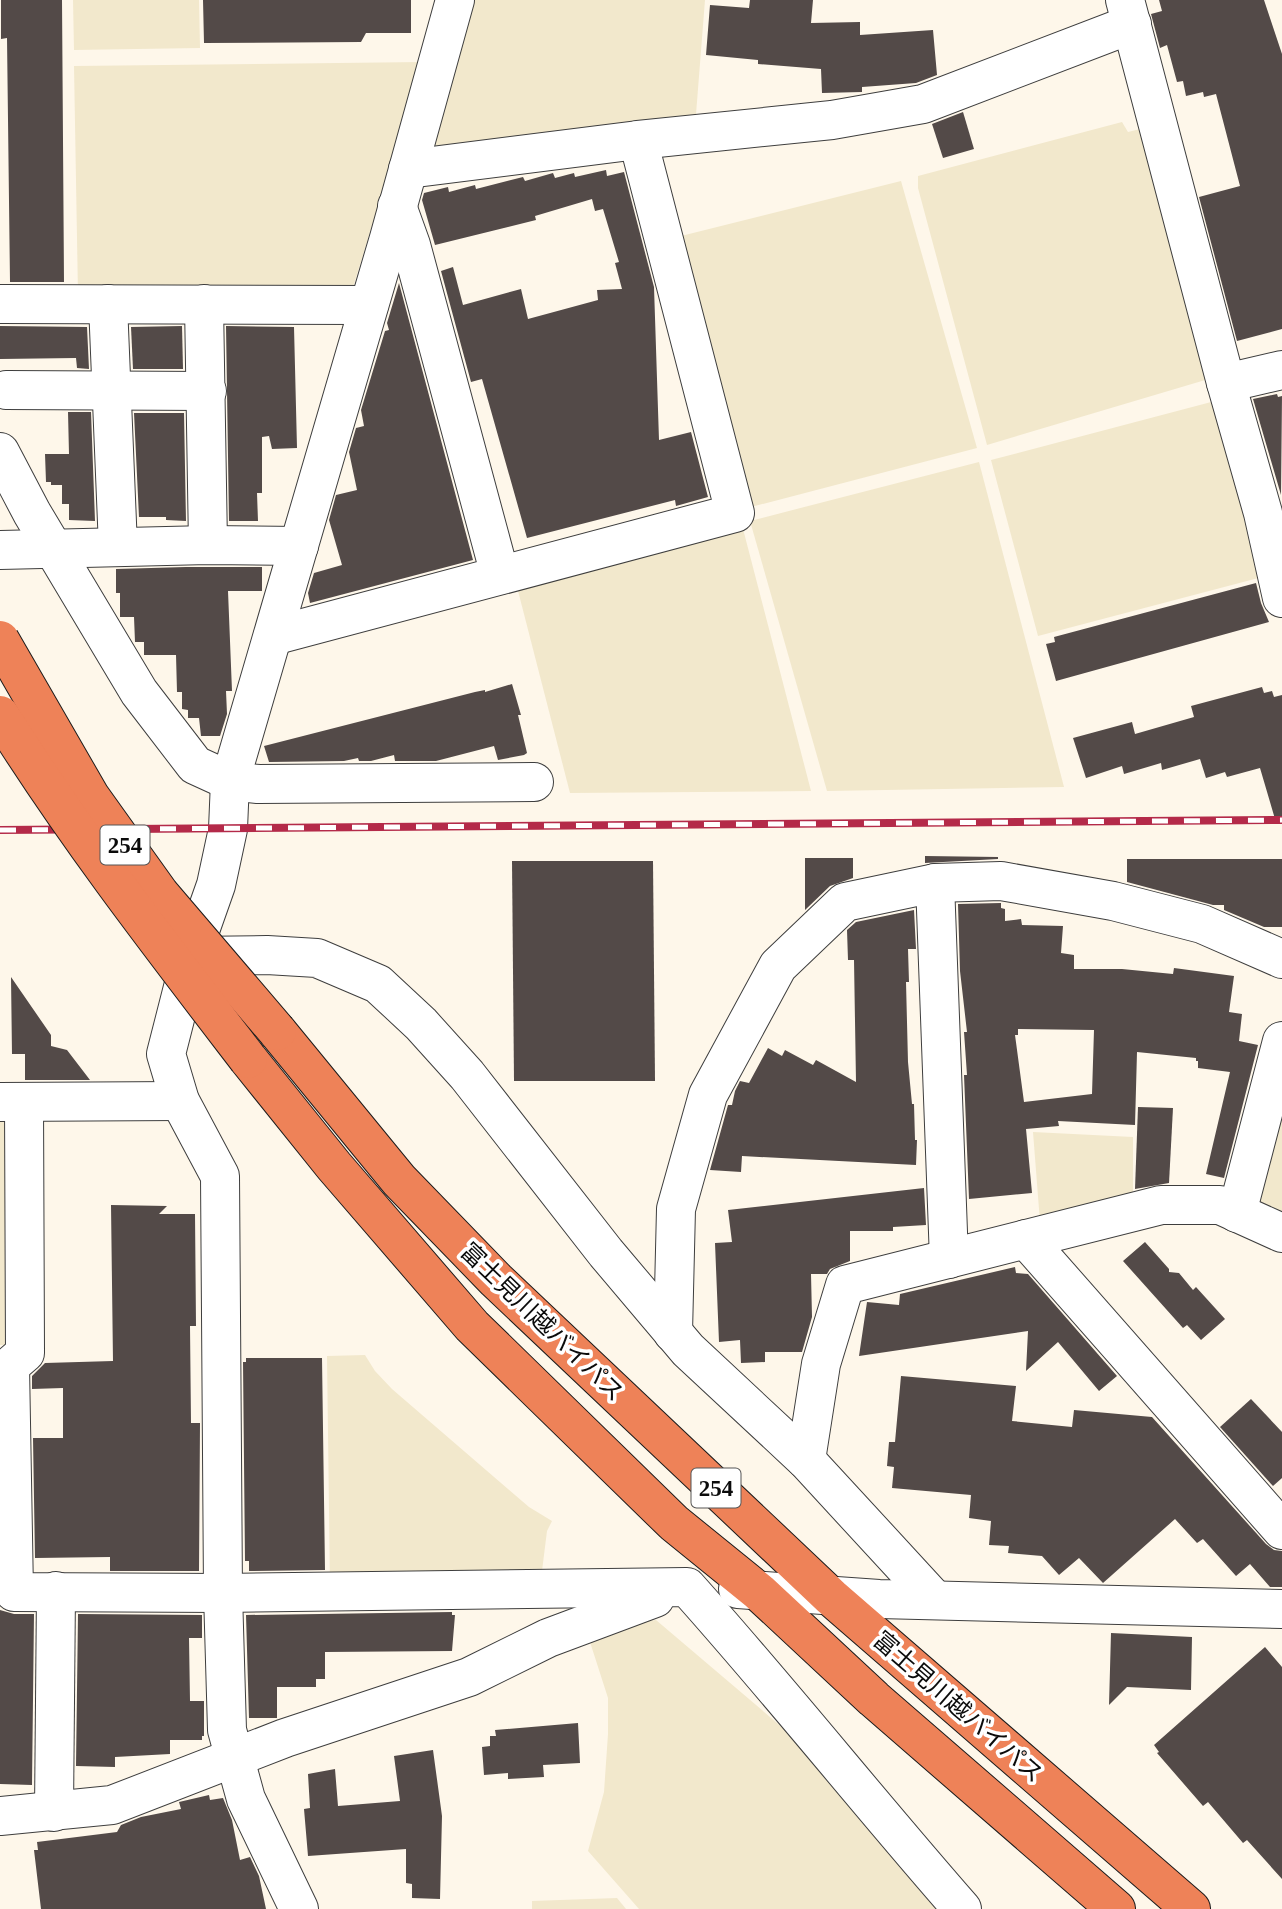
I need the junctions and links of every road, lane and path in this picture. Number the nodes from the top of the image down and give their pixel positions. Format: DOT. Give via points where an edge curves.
graph roads {
  1 [pos="455,0"];
  2 [pos="1128,12"];
  3 [pos="638,140"];
  4 [pos="408,169"];
  5 [pos="397,206"];
  6 [pos="0,303"];
  7 [pos="108,304"];
  8 [pos="204,304"];
  9 [pos="369,305"];
  10 [pos="1282,370"];
  11 [pos="1226,383"];
  12 [pos="6,390"];
  13 [pos="113,391"];
  14 [pos="206,391"];
  15 [pos="0,452"];
  16 [pos="208,545"];
  17 [pos="118,547"];
  18 [pos="299,547"];
  19 [pos="54,549"];
  20 [pos="0,550"];
  21 [pos="500,575"];
  22 [pos="1282,598"];
  23 [pos="272,636"];
  24 [pos="0,640"];
  25 [pos="0,715"];
  26 [pos="230,780"];
  27 [pos="534,782"];
  28 [pos="935,883"];
  29 [pos="191,956"];
  30 [pos="1282,959"];
  31 [pos="1282,1041"];
  32 [pos="180,1101"];
  33 [pos="12,1102"];
  34 [pos="1237,1213"];
  35 [pos="1282,1233"];
  36 [pos="1027,1239"];
  37 [pos="949,1259"];
  38 [pos="673,1333"];
  39 [pos="806,1460"];
  40 [pos="1282,1530"];
  41 [pos="687,1587"];
  42 [pos="56,1591"];
  43 [pos="759,1592"];
  44 [pos="223,1593"];
  45 [pos="831,1597"];
  46 [pos="934,1599"];
  47 [pos="1282,1609"];
  48 [pos="233,1759"];
  49 [pos="54,1812"];
  50 [pos="0,1816"];
  51 [pos="299,1909"];
  52 [pos="962,1909"];
  53 [pos="1116,1909"];
  54 [pos="1191,1909"];
  1 -- 4 [label="street"];
  2 -- 3 [label="street" via="923,104 832,120"];
  2 -- 11 [label="street"];
  3 -- 4 [label="street"];
  3 -- 21 [label="street" via="735,513"];
  4 -- 5 [label="street"];
  5 -- 9 [label="street"];
  5 -- 21 [label="street"];
  6 -- 7 [label="street"];
  7 -- 8 [label="street"];
  7 -- 13 [label="street"];
  8 -- 9 [label="street"];
  8 -- 14 [label="street"];
  9 -- 18 [label="street"];
  10 -- 11 [label="street"];
  11 -- 22 [label="street"];
  12 -- 13 [label="street"];
  13 -- 14 [label="street"];
  13 -- 17 [label="street"];
  14 -- 16 [label="street"];
  15 -- 19 [label="street"];
  16 -- 17 [label="street"];
  16 -- 18 [label="street"];
  17 -- 19 [label="street"];
  18 -- 23 [label="street"];
  19 -- 20 [label="street"];
  19 -- 26 [label="street" via="139,692 195,765"];
  21 -- 23 [label="street"];
  23 -- 26 [label="street"];
  24 -- 45 [label="highway, 富士見川越バイパス / 254, bridge" via="90,796 160,894 399,1180 496,1280"];
  25 -- 43 [label="highway, 富士見川越バイパス / 254, bridge" via="116,887 248,1059 472,1326 674,1523"];
  26 -- 27 [label="street" via="258,785"];
  26 -- 29 [label="street" via="228,829 216,885"];
  28 -- 30 [label="street" via="1001,881 1113,901 1202,923"];
  28 -- 37 [label="street"];
  28 -- 38 [label="street" via="845,902 778,965 709,1095 683,1183 676,1209"];
  29 -- 32 [label="street" via="166,1054"];
  29 -- 38 [label="street" via="317,958 377,984 467,1076"];
  31 -- 34 [label="street"];
  32 -- 33 [label="street"];
  32 -- 44 [label="street" via="220,1176"];
  33 -- 42 [label="street" via="25,1353 10,1366 14,1591"];
  34 -- 35 [label="street"];
  34 -- 36 [label="street" via="1220,1206 1161,1205"];
  36 -- 37 [label="street"];
  36 -- 40 [label="street"];
  37 -- 39 [label="street" via="845,1285 821,1364"];
  38 -- 39 [label="street"];
  39 -- 46 [label="street"];
  41 -- 43 [label="street"];
  41 -- 44 [label="street"];
  41 -- 48 [label="street" via="548,1638 468,1677"];
  41 -- 52 [label="street"];
  42 -- 44 [label="street"];
  42 -- 49 [label="street"];
  43 -- 45 [label="street"];
  43 -- 53 [label="highway, 富士見川越バイパス / 254" via="874,1699"];
  44 -- 48 [label="street" via="227,1730"];
  45 -- 46 [label="street"];
  45 -- 54 [label="highway, 富士見川越バイパス / 254"];
  46 -- 47 [label="street"];
  48 -- 49 [label="street" via="113,1805"];
  48 -- 51 [label="street" via="246,1799"];
  49 -- 50 [label="street"];
}
